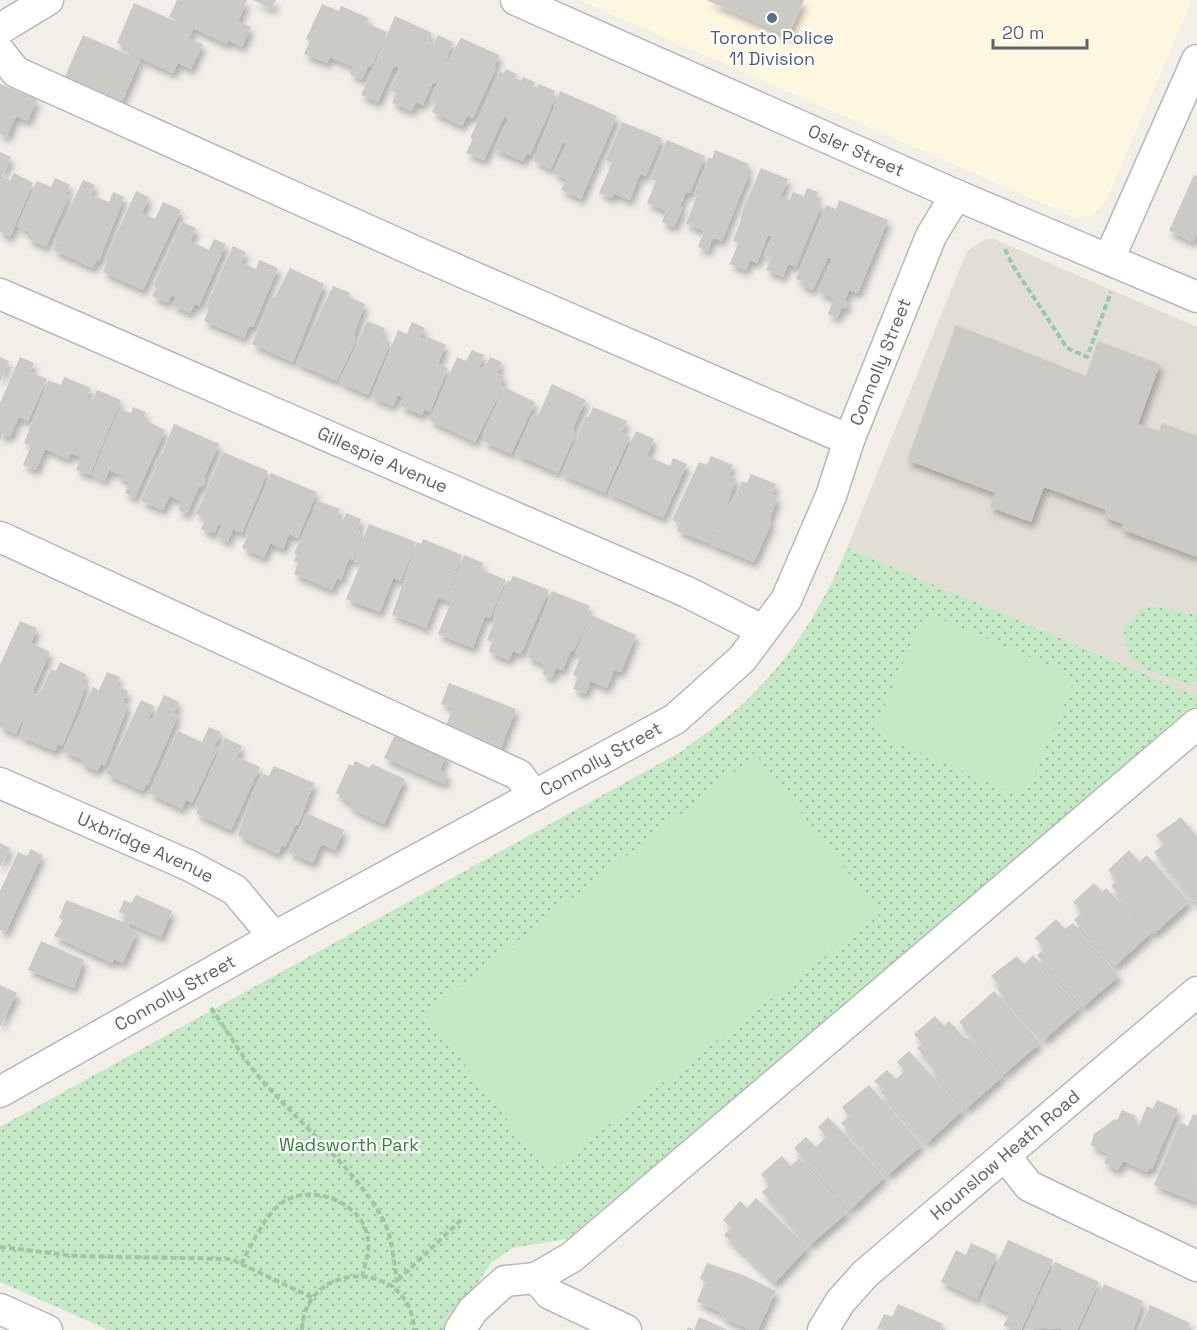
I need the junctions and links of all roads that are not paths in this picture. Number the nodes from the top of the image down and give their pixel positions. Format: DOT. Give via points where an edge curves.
graph roads {
  1 [pos="48,0"];
  2 [pos="516,0"];
  3 [pos="0,29"];
  4 [pos="0,52"];
  5 [pos="1197,60"];
  6 [pos="956,195"];
  7 [pos="1112,273"];
  8 [pos="0,294"];
  9 [pos="1197,297"];
  10 [pos="849,440"];
  11 [pos="0,537"];
  12 [pos="762,630"];
  13 [pos="1197,724"];
  14 [pos="0,783"];
  15 [pos="534,796"];
  16 [pos="273,937"];
  17 [pos="1197,992"];
  18 [pos="0,1092"];
  19 [pos="1005,1156"];
  20 [pos="1197,1266"];
  21 [pos="536,1278"];
  22 [pos="0,1309"];
  23 [pos="47,1330"];
  24 [pos="460,1330"];
  25 [pos="626,1330"];
  26 [pos="823,1330"];
  1 -- 3 [label="street"];
  2 -- 6 [label="street, Osler Street"];
  4 -- 10 [label="street" via="16,72"];
  5 -- 7 [label="street"];
  6 -- 7 [label="street, Osler Street"];
  6 -- 10 [label="street, Connolly Street" via="931,236"];
  7 -- 9 [label="street, Osler Street"];
  8 -- 12 [label="street, Gillespie Avenue" via="687,592"];
  10 -- 12 [label="street, Connolly Street" via="831,496 786,600"];
  11 -- 15 [label="street" via="519,775"];
  12 -- 15 [label="street, Connolly Street" via="742,659 675,719"];
  13 -- 21 [label="street" via="572,1257"];
  14 -- 16 [label="street, Uxbridge Avenue" via="190,866 235,890"];
  15 -- 16 [label="street, Connolly Street"];
  16 -- 18 [label="street, Connolly Street"];
  17 -- 19 [label="street, Hounslow Heath Road"];
  19 -- 20 [label="street" via="1029,1186"];
  19 -- 26 [label="street, Hounslow Heath Road" via="865,1274 840,1302"];
  21 -- 24 [label="street" via="505,1281 473,1310"];
  21 -- 25 [label="street" via="550,1294"];
  22 -- 23 [label="street"];
}
